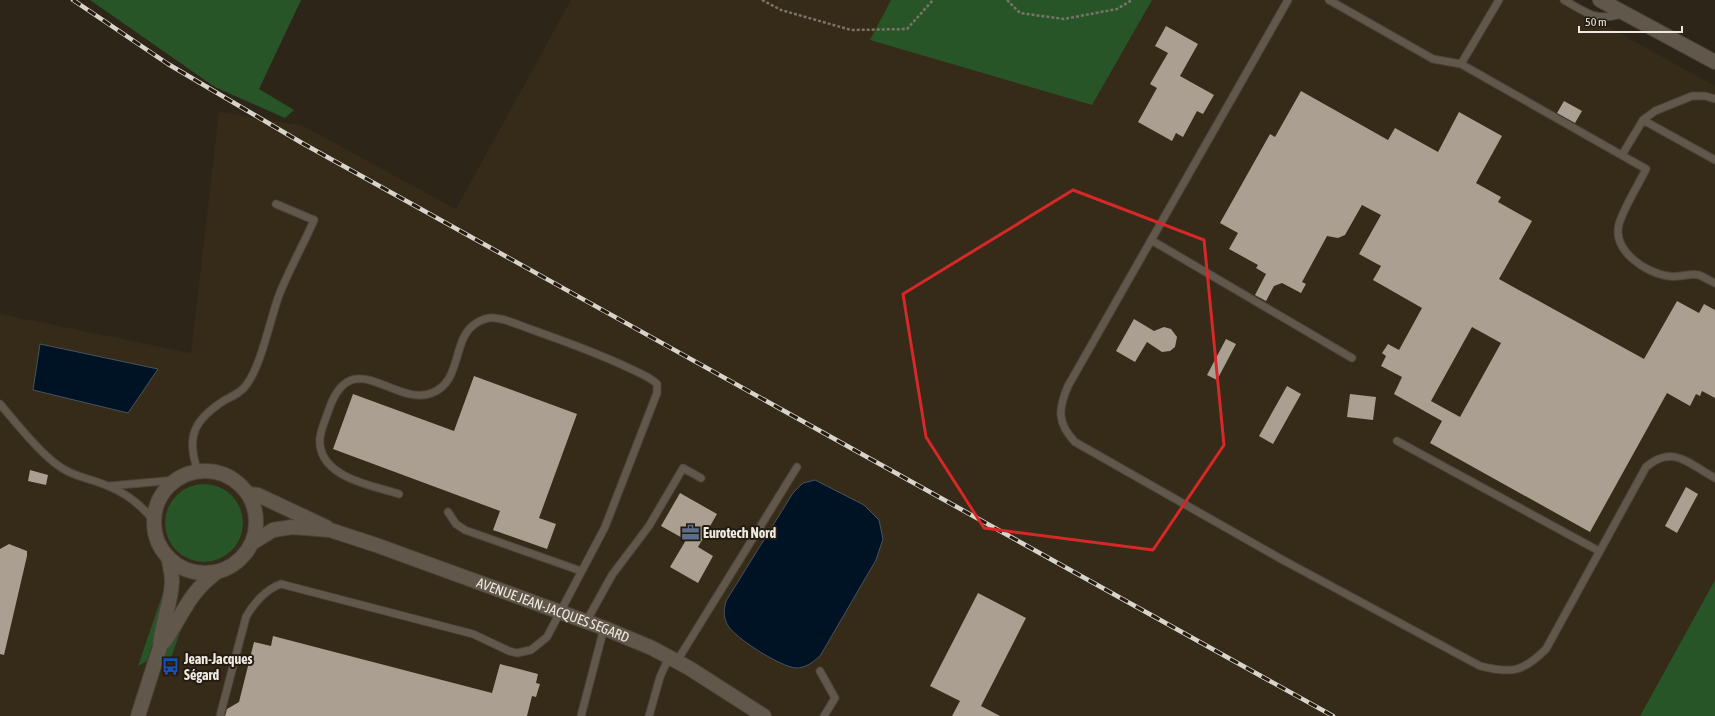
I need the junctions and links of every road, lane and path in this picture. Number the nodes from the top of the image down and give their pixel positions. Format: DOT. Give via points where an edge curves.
graph roads {
  1 [pos="762,0"];
  2 [pos="933,0"];
  3 [pos="1007,0"];
  4 [pos="1132,0"];
  5 [pos="1288,0"];
  6 [pos="1329,0"];
  7 [pos="1499,0"];
  8 [pos="1564,0"];
  9 [pos="1600,0"];
  10 [pos="1620,11"];
  11 [pos="1715,62"];
  12 [pos="1461,64"];
  13 [pos="1715,99"];
  14 [pos="1643,120"];
  15 [pos="1622,155"];
  16 [pos="1715,160"];
  17 [pos="276,204"];
  18 [pos="1151,240"];
  19 [pos="1715,283"];
  20 [pos="1352,358"];
  21 [pos="0,404"];
  22 [pos="1397,441"];
  23 [pos="797,467"];
  24 [pos="198,471"];
  25 [pos="701,478"];
  26 [pos="1715,478"];
  27 [pos="176,480"];
  28 [pos="109,486"];
  29 [pos="248,494"];
  30 [pos="399,494"];
  31 [pos="448,512"];
  32 [pos="154,521"];
  33 [pos="330,530"];
  34 [pos="252,543"];
  35 [pos="1599,551"];
  36 [pos="168,557"];
  37 [pos="581,571"];
  38 [pos="217,572"];
  39 [pos="559,612"];
  40 [pos="586,622"];
  41 [pos="604,628"];
  42 [pos="160,647"];
  43 [pos="673,659"];
  44 [pos="820,670"];
  45 [pos="138,716"];
  46 [pos="220,716"];
  47 [pos="581,716"];
  48 [pos="649,716"];
  49 [pos="764,716"];
  50 [pos="824,716"];
  1 -- 2 [label="path" via="781,10 851,30 907,29"];
  3 -- 4 [label="path" via="1020,13 1064,19 1117,9"];
  5 -- 18 [label="lane"];
  6 -- 12 [label="lane" via="1433,59"];
  7 -- 12 [label="lane"];
  8 -- 10 [label="lane" via="1594,18 1618,16"];
  9 -- 10 [label="street"];
  10 -- 11 [label="street"];
  12 -- 15 [label="lane"];
  13 -- 14 [label="lane" via="1692,96 1654,111"];
  14 -- 15 [label="lane"];
  14 -- 16 [label="lane"];
  15 -- 19 [label="lane" via="1646,169 1619,224 1619,237 1628,255 1637,263 1669,277 1700,276"];
  17 -- 24 [label="lane" via="314,220 279,296 265,342 247,384 203,417 196,427 192,447"];
  18 -- 20 [label="lane"];
  18 -- 35 [label="lane" via="1062,400 1060,414 1063,425 1066,433 1075,442 1295,566 1480,666 1500,671 1517,670 1532,663 1546,649"];
  21 -- 28 [label="lane" via="60,467"];
  22 -- 35 [label="lane"];
  23 -- 43 [label="lane"];
  24 -- 27 [label="street"];
  24 -- 29 [label="street" via="209,471 232,478"];
  25 -- 40 [label="lane" via="683,468 649,526 620,562"];
  26 -- 35 [label="lane" via="1675,456 1665,455 1658,458 1646,467"];
  27 -- 28 [label="lane"];
  27 -- 32 [label="street" via="160,498"];
  28 -- 32 [label="lane" via="138,504"];
  29 -- 33 [label="street, AVENUE JEAN-JACQUES SEGARD" via="258,495"];
  29 -- 34 [label="street" via="256,518 256,531"];
  30 -- 37 [label="lane" via="343,475 331,468 323,456 320,438 334,395 344,385 367,379 409,394 424,395 437,391 448,381 468,331 475,323 490,318 502,319 602,356 652,379 658,390 604,527"];
  31 -- 37 [label="lane" via="464,530"];
  32 -- 36 [label="street" via="157,541"];
  33 -- 34 [label="street, AVENUE JEAN-JACQUES SEGARD" via="283,528 265,534"];
  33 -- 39 [label="street, AVENUE JEAN-JACQUES SEGARD"];
  34 -- 38 [label="street" via="238,561"];
  36 -- 38 [label="street" via="178,566 190,571"];
  36 -- 42 [label="street" via="172,585"];
  37 -- 39 [label="lane"];
  38 -- 42 [label="street" via="193,593"];
  39 -- 40 [label="street, AVENUE JEAN-JACQUES SEGARD"];
  39 -- 46 [label="lane" via="547,636 531,650 517,653 473,634 281,584 261,597 246,618"];
  40 -- 41 [label="street, AVENUE JEAN-JACQUES SEGARD"];
  41 -- 43 [label="street, AVENUE JEAN-JACQUES SEGARD"];
  41 -- 47 [label="lane"];
  42 -- 45 [label="street"];
  43 -- 48 [label="lane" via="660,677"];
  43 -- 49 [label="street, AVENUE JEAN-JACQUES SEGARD"];
  44 -- 50 [label="lane" via="835,698"];
}
